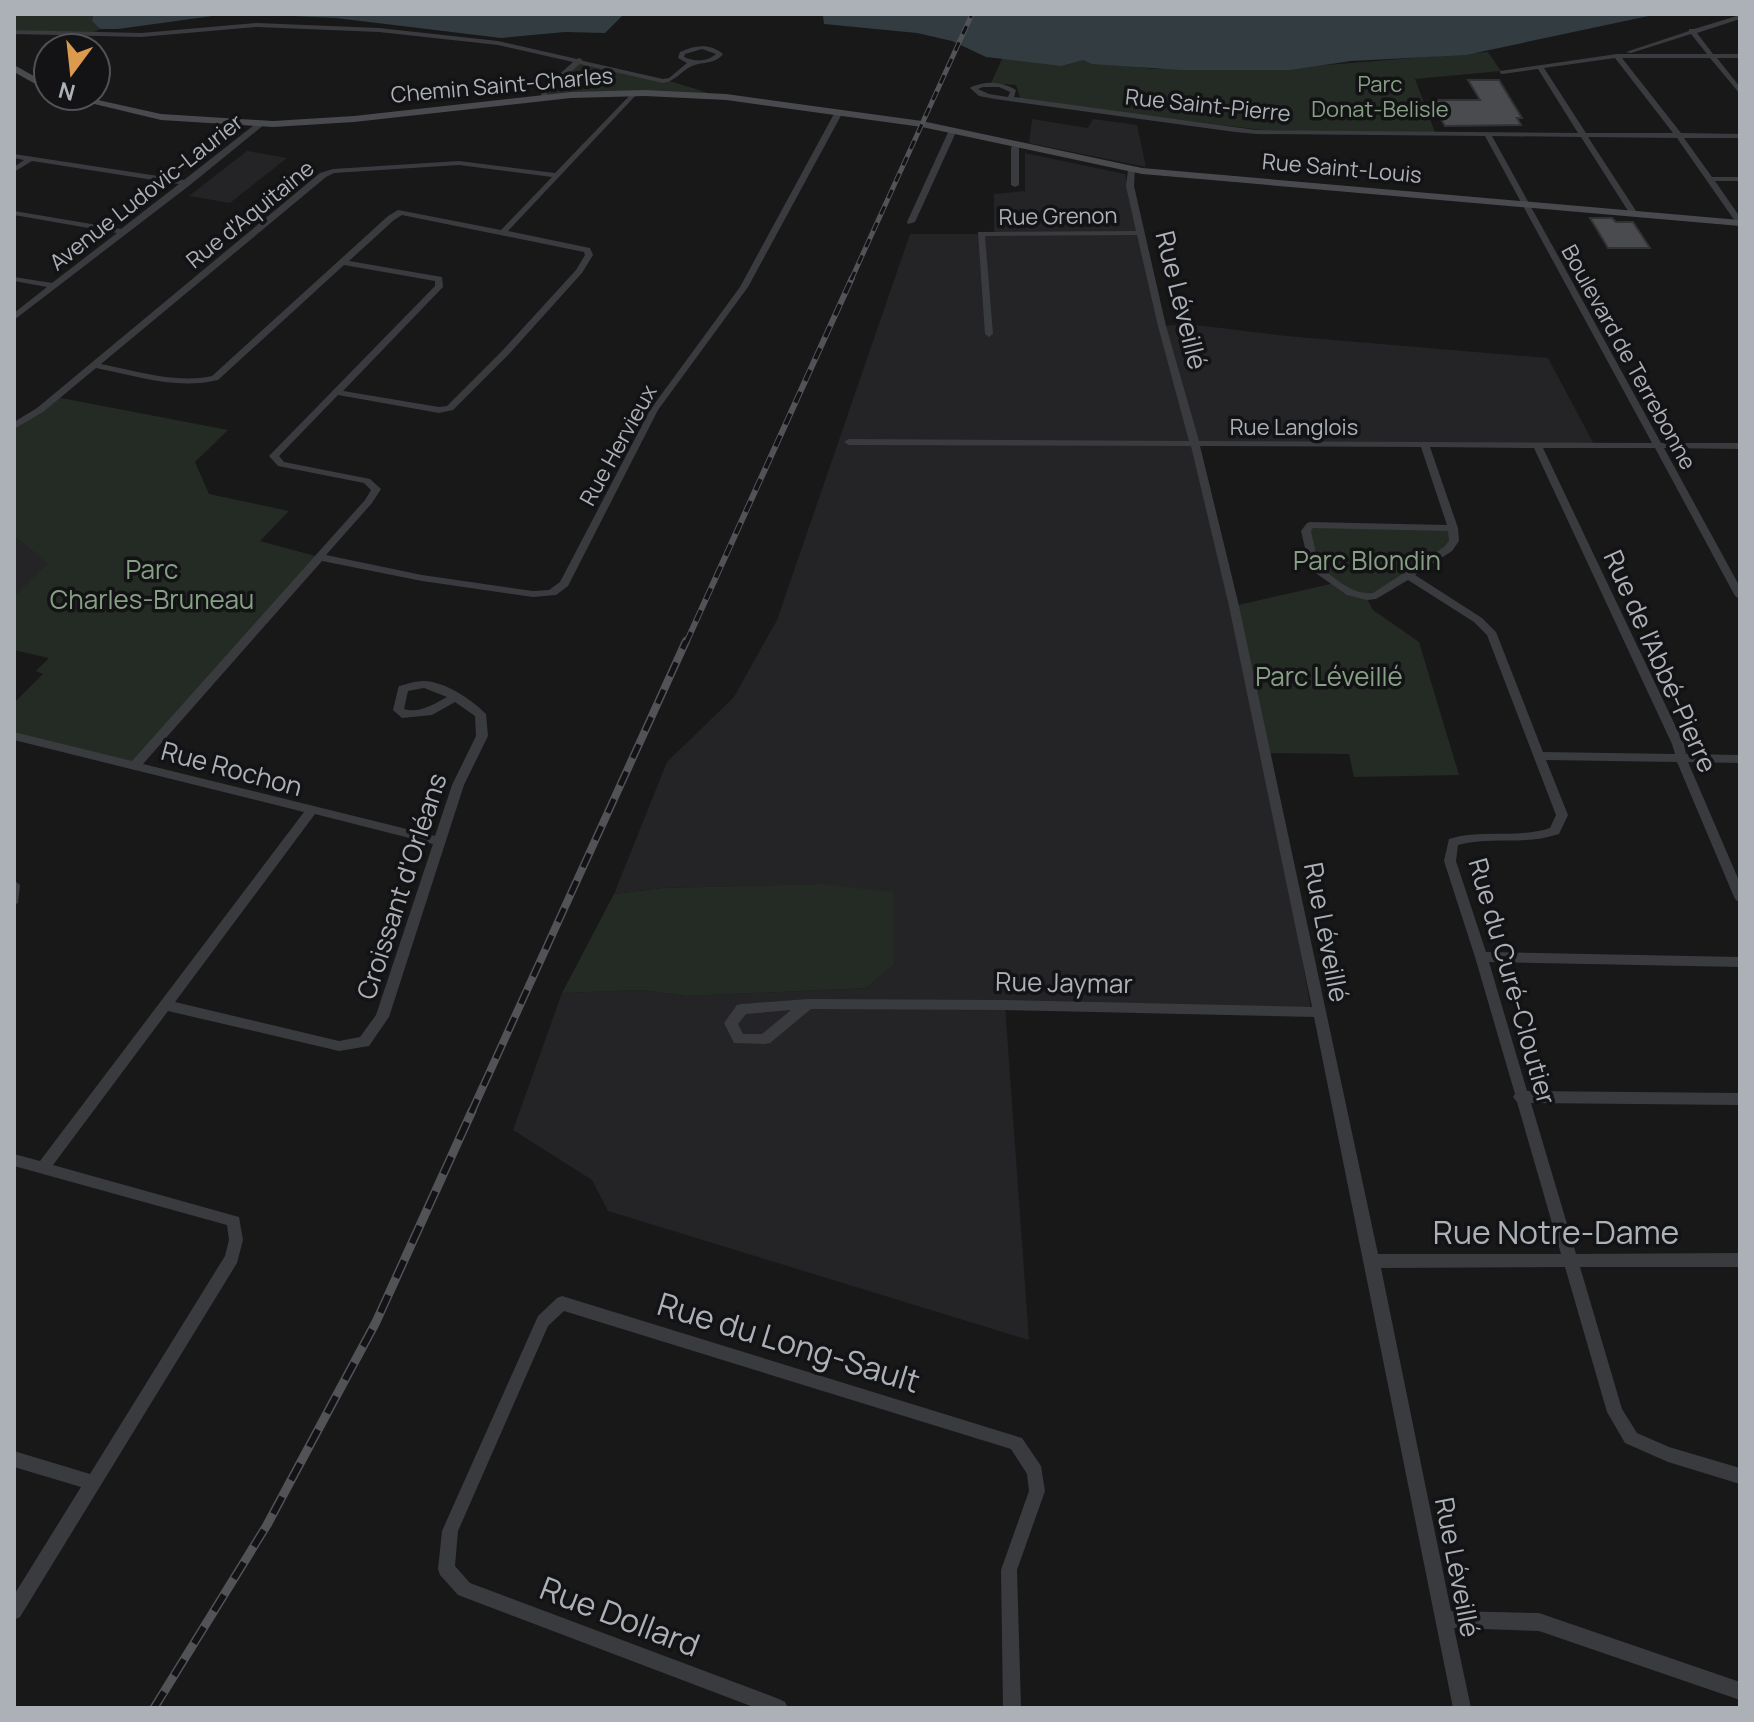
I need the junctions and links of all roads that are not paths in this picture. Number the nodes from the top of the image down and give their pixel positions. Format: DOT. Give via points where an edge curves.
graph roads {
  1 [pos="1740,17"];
  2 [pos="1691,30"];
  3 [pos="14,32"];
  4 [pos="1617,56"];
  5 [pos="1711,56"];
  6 [pos="1740,56"];
  7 [pos="580,60"];
  8 [pos="692,63"];
  9 [pos="1540,67"];
  10 [pos="14,68"];
  11 [pos="1502,72"];
  12 [pos="32,79"];
  13 [pos="1740,92"];
  14 [pos="635,93"];
  15 [pos="544,97"];
  16 [pos="1010,99"];
  17 [pos="112,106"];
  18 [pos="839,112"];
  19 [pos="261,124"];
  20 [pos="948,130"];
  21 [pos="1488,135"];
  22 [pos="1583,135"];
  23 [pos="1679,136"];
  24 [pos="1740,136"];
  25 [pos="1018,144"];
  26 [pos="14,156"];
  27 [pos="31,158"];
  28 [pos="14,170"];
  29 [pos="1132,170"];
  30 [pos="557,175"];
  31 [pos="1708,179"];
  32 [pos="1740,179"];
  33 [pos="187,183"];
  34 [pos="1015,185"];
  35 [pos="1524,203"];
  36 [pos="14,213"];
  37 [pos="1634,214"];
  38 [pos="911,222"];
  39 [pos="1740,223"];
  40 [pos="124,232"];
  41 [pos="503,232"];
  42 [pos="1141,233"];
  43 [pos="343,262"];
  44 [pos="14,279"];
  45 [pos="54,286"];
  46 [pos="14,317"];
  47 [pos="989,334"];
  48 [pos="95,365"];
  49 [pos="336,392"];
  50 [pos="14,426"];
  51 [pos="849,442"];
  52 [pos="1195,444"];
  53 [pos="1425,445"];
  54 [pos="1537,445"];
  55 [pos="1658,446"];
  56 [pos="1740,446"];
  57 [pos="1453,528"];
  58 [pos="319,557"];
  59 [pos="1408,575"];
  60 [pos="1740,596"];
  61 [pos="454,698"];
  62 [pos="14,736"];
  63 [pos="1541,756"];
  64 [pos="1681,758"];
  65 [pos="1740,759"];
  66 [pos="135,765"];
  67 [pos="311,811"];
  68 [pos="439,841"];
  69 [pos="14,885"];
  70 [pos="1740,897"];
  71 [pos="14,900"];
  72 [pos="1481,957"];
  73 [pos="1740,962"];
  74 [pos="808,1004"];
  75 [pos="166,1005"];
  76 [pos="1319,1012"];
  77 [pos="1520,1097"];
  78 [pos="1740,1099"];
  79 [pos="14,1160"];
  80 [pos="43,1168"];
  81 [pos="1569,1260"];
  82 [pos="1740,1260"];
  83 [pos="1372,1261"];
  84 [pos="14,1459"];
  85 [pos="1740,1476"];
  86 [pos="93,1483"];
  87 [pos="446,1569"];
  88 [pos="14,1611"];
  89 [pos="1445,1619"];
  90 [pos="1740,1691"];
  91 [pos="779,1708"];
  92 [pos="1012,1708"];
  93 [pos="1462,1708"];
  1 -- 2 [label="street"];
  2 -- 4 [label="street"];
  2 -- 5 [label="street"];
  3 -- 7 [label="street" via="109,36 257,25 342,28 498,43"];
  4 -- 5 [label="street"];
  4 -- 9 [label="street"];
  4 -- 23 [label="street"];
  5 -- 6 [label="street"];
  5 -- 13 [label="street"];
  7 -- 8 [label="street" via="670,81"];
  7 -- 15 [label="street" via="544,91"];
  8 -- 8 [label="street" via="712,62 720,54 703,47 682,53 681,58"];
  9 -- 11 [label="street"];
  9 -- 22 [label="street"];
  10 -- 12 [label="main road"];
  14 -- 15 [label="main road, Chemin Saint-Charles"];
  14 -- 18 [label="main road, Chemin Saint-Charles" via="733,97"];
  14 -- 30 [label="street"];
  15 -- 19 [label="main road, Chemin Saint-Charles"];
  16 -- 16 [label="street, Rue Saint-Pierre" via="979,94 973,88 1004,86 1014,91"];
  16 -- 21 [label="street, Rue Saint-Pierre" via="1256,132"];
  17 -- 19 [label="main road, Chemin Saint-Charles"];
  18 -- 20 [label="main road, Chemin Saint-Charles"];
  18 -- 58 [label="street, Rue Hervieux" via="744,287 654,410 564,584 552,593 533,594"];
  19 -- 33 [label="street, Avenue Ludovic-Laurier"];
  20 -- 25 [label="main road, Rue Saint-Louis"];
  20 -- 38 [label="street"];
  21 -- 22 [label="street, Rue Saint-Pierre"];
  21 -- 35 [label="street, Boulevard de Terrebonne"];
  22 -- 23 [label="street, Rue Saint-Pierre"];
  22 -- 37 [label="street"];
  23 -- 24 [label="street, Rue Saint-Pierre"];
  23 -- 31 [label="street"];
  25 -- 29 [label="main road, Rue Saint-Louis"];
  25 -- 34 [label="street"];
  26 -- 27 [label="street"];
  27 -- 28 [label="street"];
  27 -- 33 [label="street"];
  29 -- 35 [label="main road, Rue Saint-Louis"];
  29 -- 42 [label="street, Rue Léveillé" via="1130,186"];
  30 -- 41 [label="street"];
  30 -- 48 [label="street, Rue d'Aquitaine" via="459,163 323,175"];
  31 -- 32 [label="street"];
  31 -- 39 [label="street"];
  33 -- 40 [label="street, Avenue Ludovic-Laurier"];
  35 -- 37 [label="main road, Rue Saint-Louis"];
  35 -- 55 [label="street, Boulevard de Terrebonne"];
  36 -- 40 [label="street"];
  37 -- 39 [label="main road, Rue Saint-Louis"];
  40 -- 45 [label="street, Avenue Ludovic-Laurier"];
  41 -- 43 [label="street" via="401,212"];
  41 -- 49 [label="street" via="587,250 589,255 458,402 439,410"];
  42 -- 47 [label="street, Rue Grenon" via="981,234"];
  42 -- 52 [label="street, Rue Léveillé"];
  43 -- 48 [label="street" via="215,378 184,382"];
  43 -- 49 [label="street" via="439,279 439,287"];
  44 -- 45 [label="street"];
  45 -- 46 [label="street, Avenue Ludovic-Laurier"];
  48 -- 50 [label="street, Rue d'Aquitaine"];
  49 -- 58 [label="street" via="274,456 281,464 367,481 376,489"];
  51 -- 52 [label="street, Rue Langlois"];
  52 -- 53 [label="street, Rue Langlois"];
  52 -- 76 [label="street, Rue Léveillé"];
  53 -- 54 [label="street, Rue Langlois"];
  53 -- 57 [label="street"];
  54 -- 55 [label="street, Rue Langlois"];
  54 -- 64 [label="street, Rue de l'Abbé-Pierre"];
  55 -- 56 [label="street, Rue Langlois"];
  55 -- 60 [label="street, Boulevard de Terrebonne"];
  57 -- 59 [label="street" via="1448,549"];
  57 -- 59 [label="street" via="1318,524 1306,531 1314,567 1355,595 1376,596"];
  58 -- 66 [label="street"];
  59 -- 63 [label="street, Rue du Curé-Cloutier" via="1492,634"];
  61 -- 61 [label="street, Croissant d'Orléans" via="418,682 403,689 398,710 406,715 428,712"];
  61 -- 68 [label="street, Croissant d'Orléans" via="480,714 482,736"];
  62 -- 66 [label="street, Rue Rochon"];
  63 -- 64 [label="street"];
  63 -- 72 [label="street, Rue du Curé-Cloutier" via="1562,815 1555,831 1539,838 1474,835 1453,842 1450,861"];
  64 -- 65 [label="street"];
  64 -- 70 [label="street, Rue de l'Abbé-Pierre"];
  66 -- 67 [label="street, Rue Rochon"];
  67 -- 68 [label="street, Rue Rochon"];
  67 -- 75 [label="street"];
  68 -- 75 [label="street, Croissant d'Orléans" via="382,1017 364,1042 339,1046"];
  69 -- 71 [label="street"];
  72 -- 73 [label="street"];
  72 -- 77 [label="street, Rue du Curé-Cloutier"];
  74 -- 74 [label="street, Rue Jaymar" via="742,1009 731,1023 739,1039 765,1039"];
  74 -- 76 [label="street, Rue Jaymar"];
  75 -- 80 [label="street"];
  76 -- 83 [label="street, Rue Léveillé"];
  77 -- 78 [label="street"];
  77 -- 81 [label="street, Rue du Curé-Cloutier"];
  79 -- 80 [label="street"];
  80 -- 86 [label="street" via="234,1221 232,1258"];
  81 -- 82 [label="street, Rue Notre-Dame"];
  81 -- 83 [label="street, Rue Notre-Dame"];
  81 -- 85 [label="street, Rue du Curé-Cloutier" via="1615,1412 1631,1438"];
  83 -- 89 [label="street, Rue Léveillé"];
  84 -- 86 [label="street"];
  86 -- 88 [label="street"];
  87 -- 91 [label="street, Rue Dollard" via="464,1589"];
  87 -- 92 [label="street, Rue du Long-Sault" via="450,1531 543,1321 562,1303 593,1310 1016,1443 1035,1472 1037,1491 1009,1570"];
  89 -- 90 [label="street" via="1539,1622"];
  89 -- 93 [label="street, Rue Léveillé"];
}
